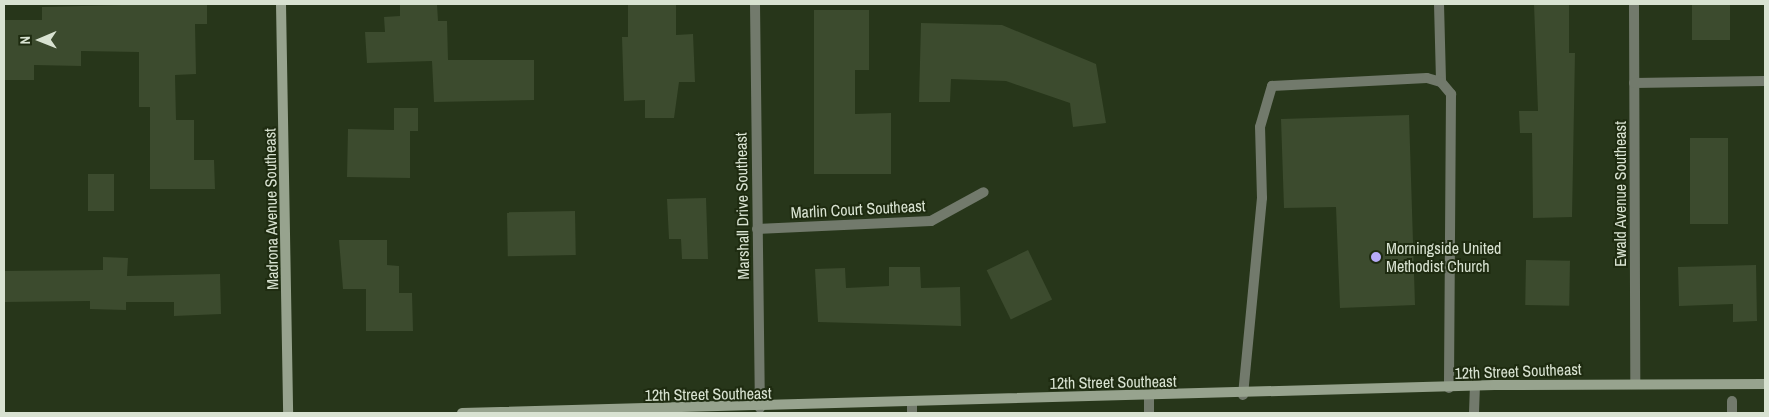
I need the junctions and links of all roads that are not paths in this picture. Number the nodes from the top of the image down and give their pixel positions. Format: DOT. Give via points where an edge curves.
graph roads {
  1 [pos="281,4"];
  2 [pos="755,4"];
  3 [pos="1439,4"];
  4 [pos="1634,4"];
  5 [pos="1441,82"];
  6 [pos="1765,82"];
  7 [pos="1634,83"];
  8 [pos="984,192"];
  9 [pos="757,229"];
  10 [pos="1635,383"];
  11 [pos="1765,384"];
  12 [pos="1475,386"];
  13 [pos="1449,388"];
  14 [pos="1243,395"];
  15 [pos="1149,396"];
  16 [pos="1732,401"];
  17 [pos="912,402"];
  18 [pos="760,411"];
  19 [pos="288,413"];
  20 [pos="462,413"];
  21 [pos="912,413"];
  22 [pos="1149,413"];
  23 [pos="1474,413"];
  24 [pos="1732,413"];
  1 -- 19 [label="main road, Madrona Avenue Southeast"];
  2 -- 9 [label="street, Marshall Drive Southeast"];
  3 -- 5 [label="street"];
  4 -- 7 [label="street, Ewald Avenue Southeast"];
  5 -- 13 [label="street" via="1451,94"];
  5 -- 14 [label="street" via="1427,78 1272,86 1260,127 1262,198"];
  6 -- 7 [label="street"];
  7 -- 10 [label="street, Ewald Avenue Southeast"];
  8 -- 9 [label="street, Marlin Court Southeast" via="932,221"];
  9 -- 18 [label="street, Marshall Drive Southeast"];
  10 -- 11 [label="main road, 12th Street Southeast"];
  10 -- 12 [label="main road, 12th Street Southeast"];
  12 -- 13 [label="main road, 12th Street Southeast"];
  12 -- 23 [label="street"];
  13 -- 14 [label="main road, 12th Street Southeast"];
  14 -- 15 [label="main road, 12th Street Southeast"];
  15 -- 17 [label="main road, 12th Street Southeast"];
  15 -- 22 [label="street"];
  16 -- 24 [label="street"];
  17 -- 18 [label="main road, 12th Street Southeast"];
  17 -- 21 [label="street"];
  18 -- 20 [label="main road, 12th Street Southeast"];
}
